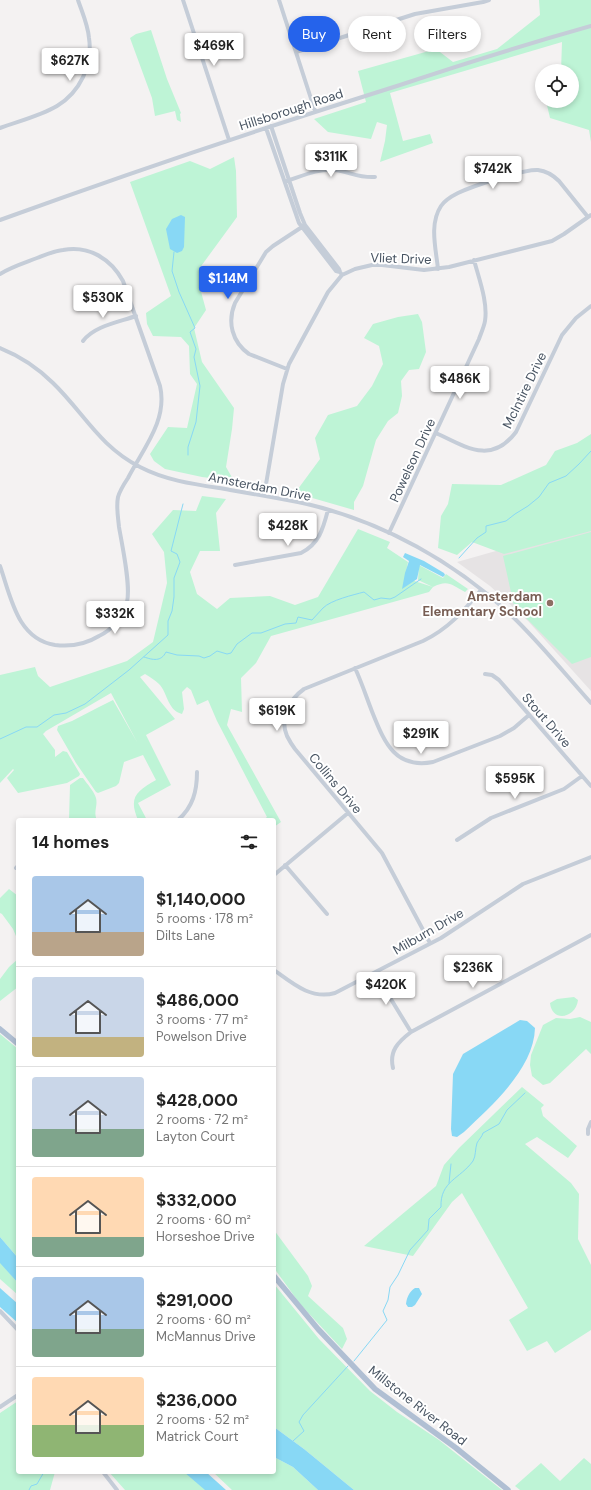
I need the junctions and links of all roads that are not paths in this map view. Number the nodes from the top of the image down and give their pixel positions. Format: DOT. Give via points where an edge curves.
graph roads {
  1 [pos="78,0"];
  2 [pos="183,0"];
  3 [pos="279,0"];
  4 [pos="489,0"];
  5 [pos="591,26"];
  6 [pos="288,28"];
  7 [pos="340,38"];
  8 [pos="296,52"];
  9 [pos="315,111"];
  10 [pos="269,127"];
  11 [pos="0,128"];
  12 [pos="229,140"];
  13 [pos="375,177"];
  14 [pos="287,181"];
  15 [pos="589,216"];
  16 [pos="0,220"];
  17 [pos="304,226"];
  18 [pos="474,260"];
  19 [pos="438,269"];
  20 [pos="0,274"];
  21 [pos="341,274"];
  22 [pos="591,306"];
  23 [pos="136,316"];
  24 [pos="83,341"];
  25 [pos="0,348"];
  26 [pos="288,369"];
  27 [pos="436,433"];
  28 [pos="135,464"];
  29 [pos="264,496"];
  30 [pos="328,510"];
  31 [pos="389,533"];
  32 [pos="0,566"];
  33 [pos="235,566"];
  34 [pos="481,590"];
  35 [pos="355,668"];
  36 [pos="485,674"];
  37 [pos="591,703"];
  38 [pos="529,715"];
  39 [pos="197,772"];
  40 [pos="582,776"];
  41 [pos="591,786"];
  42 [pos="348,813"];
  43 [pos="180,818"];
  44 [pos="457,840"];
  45 [pos="591,857"];
  46 [pos="285,865"];
  47 [pos="276,873"];
  48 [pos="327,914"];
  49 [pos="591,935"];
  50 [pos="430,943"];
  51 [pos="276,971"];
  52 [pos="375,972"];
  53 [pos="0,1029"];
  54 [pos="411,1032"];
  55 [pos="16,1042"];
  56 [pos="393,1068"];
  57 [pos="591,1122"];
  58 [pos="588,1134"];
  59 [pos="276,1278"];
  60 [pos="0,1311"];
  61 [pos="16,1328"];
  62 [pos="16,1396"];
  63 [pos="0,1407"];
  64 [pos="105,1474"];
  65 [pos="117,1490"];
  66 [pos="508,1490"];
  1 -- 11 [label="street" via="90,44 82,79 69,97 57,106"];
  2 -- 12 [label="street"];
  3 -- 6 [label="street"];
  4 -- 7 [label="street" via="415,14"];
  5 -- 9 [label="street, Hillsborough Road"];
  8 -- 9 [label="street"];
  9 -- 10 [label="street, Hillsborough Road"];
  10 -- 12 [label="street, Hillsborough Road"];
  10 -- 14 [label="street"];
  12 -- 16 [label="street, Hillsborough Road"];
  13 -- 14 [label="street" via="326,170"];
  14 -- 17 [label="street"];
  15 -- 18 [label="street, Vliet Drive" via="552,241"];
  15 -- 19 [label="street" via="554,176 540,170 521,172 467,189 448,199 435,219"];
  17 -- 21 [label="street"];
  17 -- 26 [label="street" via="273,246 262,257 232,310 234,335 245,351"];
  18 -- 19 [label="street, Vliet Drive"];
  18 -- 27 [label="street, Powelson Drive" via="484,299 485,321"];
  19 -- 21 [label="street, Vliet Drive" via="424,270 382,264"];
  20 -- 23 [label="street" via="63,250 93,252 117,271"];
  21 -- 26 [label="street, Vliet Drive" via="328,292"];
  22 -- 27 [label="street, McIntire Drive" via="576,318 562,335 510,440 498,449 486,451 471,449"];
  23 -- 24 [label="street" via="94,331"];
  23 -- 28 [label="street" via="163,400 158,423"];
  25 -- 28 [label="street, Amsterdam Drive" via="18,356 46,376 103,440"];
  26 -- 29 [label="street, Vliet Drive" via="283,384"];
  27 -- 31 [label="street, Powelson Drive"];
  28 -- 29 [label="street, Amsterdam Drive" via="178,481"];
  28 -- 32 [label="street" via="117,503 127,580 127,603 116,622 104,634 85,642 64,646 47,643 33,636 17,616"];
  29 -- 30 [label="street, Amsterdam Drive"];
  30 -- 31 [label="street, Amsterdam Drive"];
  30 -- 33 [label="street" via="319,538 311,547 301,553"];
  31 -- 34 [label="street, Amsterdam Drive" via="434,556"];
  34 -- 35 [label="street, Collins Drive" via="457,618 441,631 423,641"];
  34 -- 37 [label="street, Amsterdam Drive" via="524,628"];
  35 -- 38 [label="street" via="385,742 396,755 412,762 434,762 500,736"];
  35 -- 42 [label="street, Collins Drive" via="298,693 287,709 285,722 287,735 295,749"];
  36 -- 38 [label="street, Stout Drive" via="499,680"];
  38 -- 40 [label="street, Stout Drive"];
  39 -- 43 [label="street" via="195,796 188,810"];
  40 -- 41 [label="street, Stout Drive"];
  40 -- 44 [label="street" via="559,792 490,818"];
  42 -- 46 [label="street"];
  42 -- 50 [label="street, Collins Drive" via="389,864"];
  45 -- 50 [label="street, Milburn Drive" via="523,884"];
  46 -- 47 [label="street"];
  46 -- 48 [label="street"];
  49 -- 54 [label="street"];
  50 -- 52 [label="street, Milburn Drive"];
  51 -- 52 [label="street, Milburn Drive" via="305,991 320,995 335,993"];
  52 -- 54 [label="street"];
  53 -- 55 [label="main road"];
  54 -- 56 [label="street" via="394,1048"];
  57 -- 58 [label="street"];
  59 -- 66 [label="main road, Millstone River Road" via="318,1329 375,1389"];
  60 -- 61 [label="street"];
  62 -- 63 [label="street"];
  64 -- 65 [label="street"];
}
